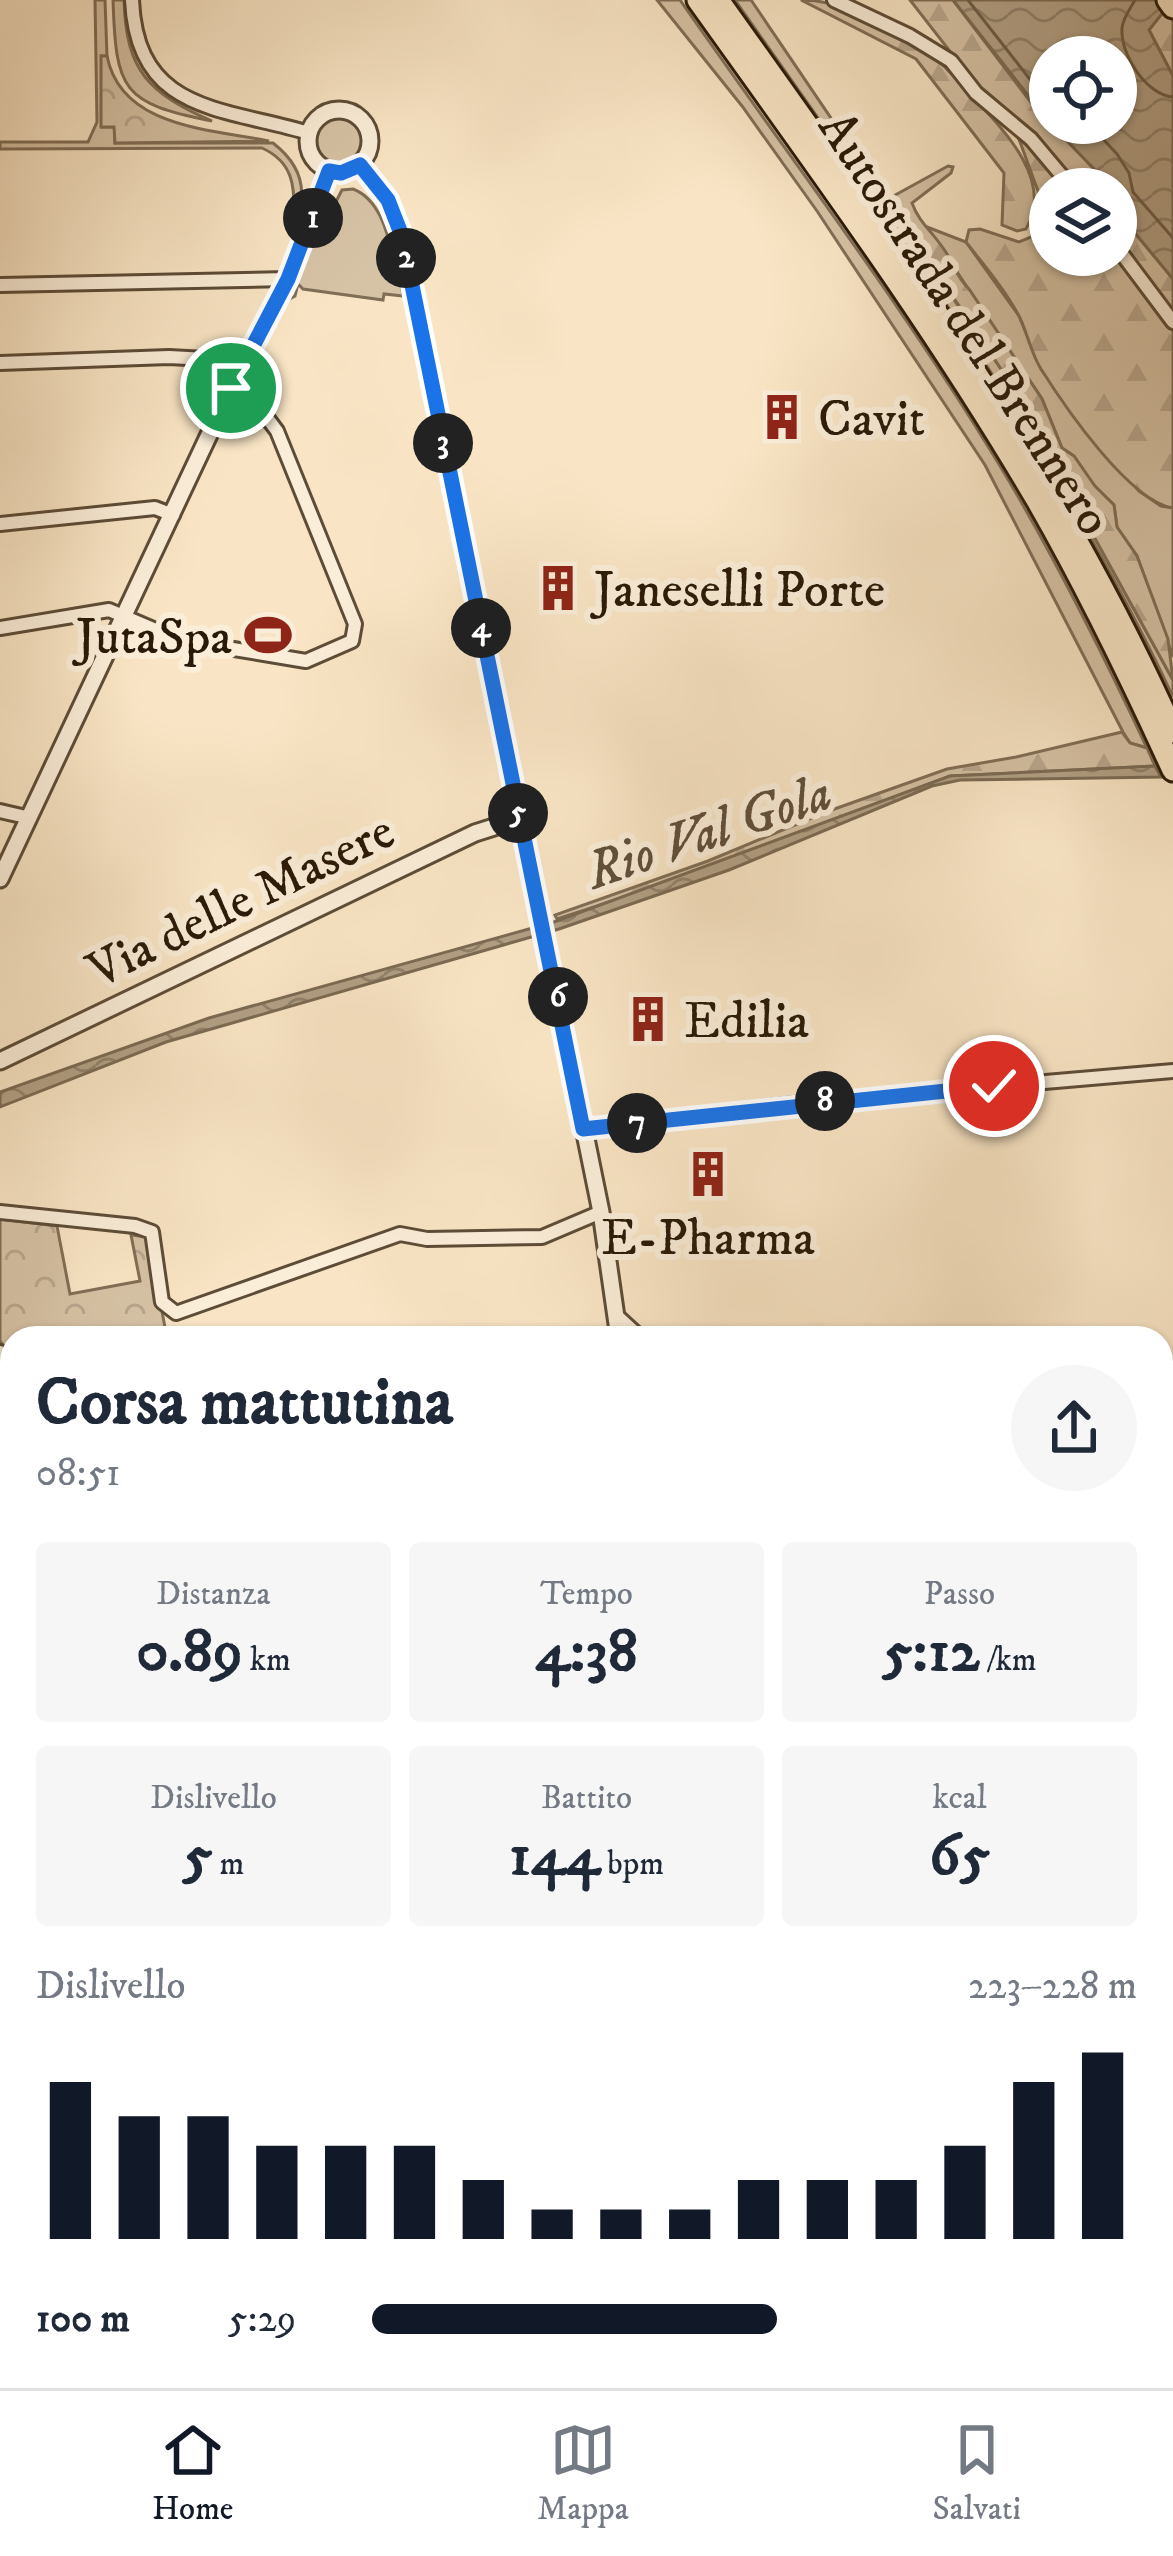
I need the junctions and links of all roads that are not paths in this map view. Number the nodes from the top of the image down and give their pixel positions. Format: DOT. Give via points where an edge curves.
graph roads {
  1 [pos="131,0"];
  2 [pos="698,0"];
  3 [pos="718,0"];
  4 [pos="835,0"];
  5 [pos="309,133"];
  6 [pos="360,165"];
  7 [pos="1055,168"];
  8 [pos="329,171"];
  9 [pos="1137,274"];
  10 [pos="288,279"];
  11 [pos="0,285"];
  12 [pos="1173,322"];
  13 [pos="244,361"];
  14 [pos="0,363"];
  15 [pos="226,398"];
  16 [pos="173,515"];
  17 [pos="0,524"];
  18 [pos="123,615"];
  19 [pos="0,628"];
  20 [pos="1168,740"];
  21 [pos="1173,770"];
  22 [pos="0,811"];
  23 [pos="26,817"];
  24 [pos="519,819"];
  25 [pos="0,879"];
  26 [pos="0,1061"];
  27 [pos="1173,1071"];
  28 [pos="583,1129"];
  29 [pos="0,1212"];
  30 [pos="601,1212"];
  31 [pos="616,1316"];
  32 [pos="617,1326"];
  33 [pos="627,1326"];
  1 -- 5 [label="street" via="138,47 164,86 202,105"];
  2 -- 20 [label="highway, Autostrada del Brennero" via="980,408"];
  3 -- 20 [label="highway, Autostrada del Brennero" via="1021,442 1103,588"];
  4 -- 7 [label="street" via="951,61"];
  5 -- 6 [label="street" via="326,112 359,116 370,140"];
  5 -- 8 [label="street" via="312,158"];
  6 -- 8 [label="street"];
  6 -- 24 [label="street" via="388,200 402,236"];
  8 -- 10 [label="street"];
  9 -- 12 [label="street"];
  10 -- 11 [label="street"];
  10 -- 13 [label="street"];
  13 -- 14 [label="street"];
  13 -- 15 [label="street"];
  15 -- 16 [label="street"];
  15 -- 18 [label="street" via="277,430 354,636 306,661 179,640"];
  16 -- 17 [label="street" via="154,508"];
  16 -- 18 [label="street"];
  18 -- 19 [label="street" via="95,610"];
  18 -- 23 [label="street"];
  20 -- 21 [label="highway, Autostrada del Brennero"];
  22 -- 23 [label="street"];
  23 -- 25 [label="street"];
  24 -- 26 [label="street, Via delle Masere" via="434,852"];
  24 -- 28 [label="street"];
  27 -- 28 [label="street"];
  28 -- 30 [label="street"];
  29 -- 30 [label="street" via="152,1232 162,1302 176,1313 400,1234 542,1237"];
  30 -- 31 [label="street"];
  31 -- 32 [label="street"];
  31 -- 33 [label="street"];
}
